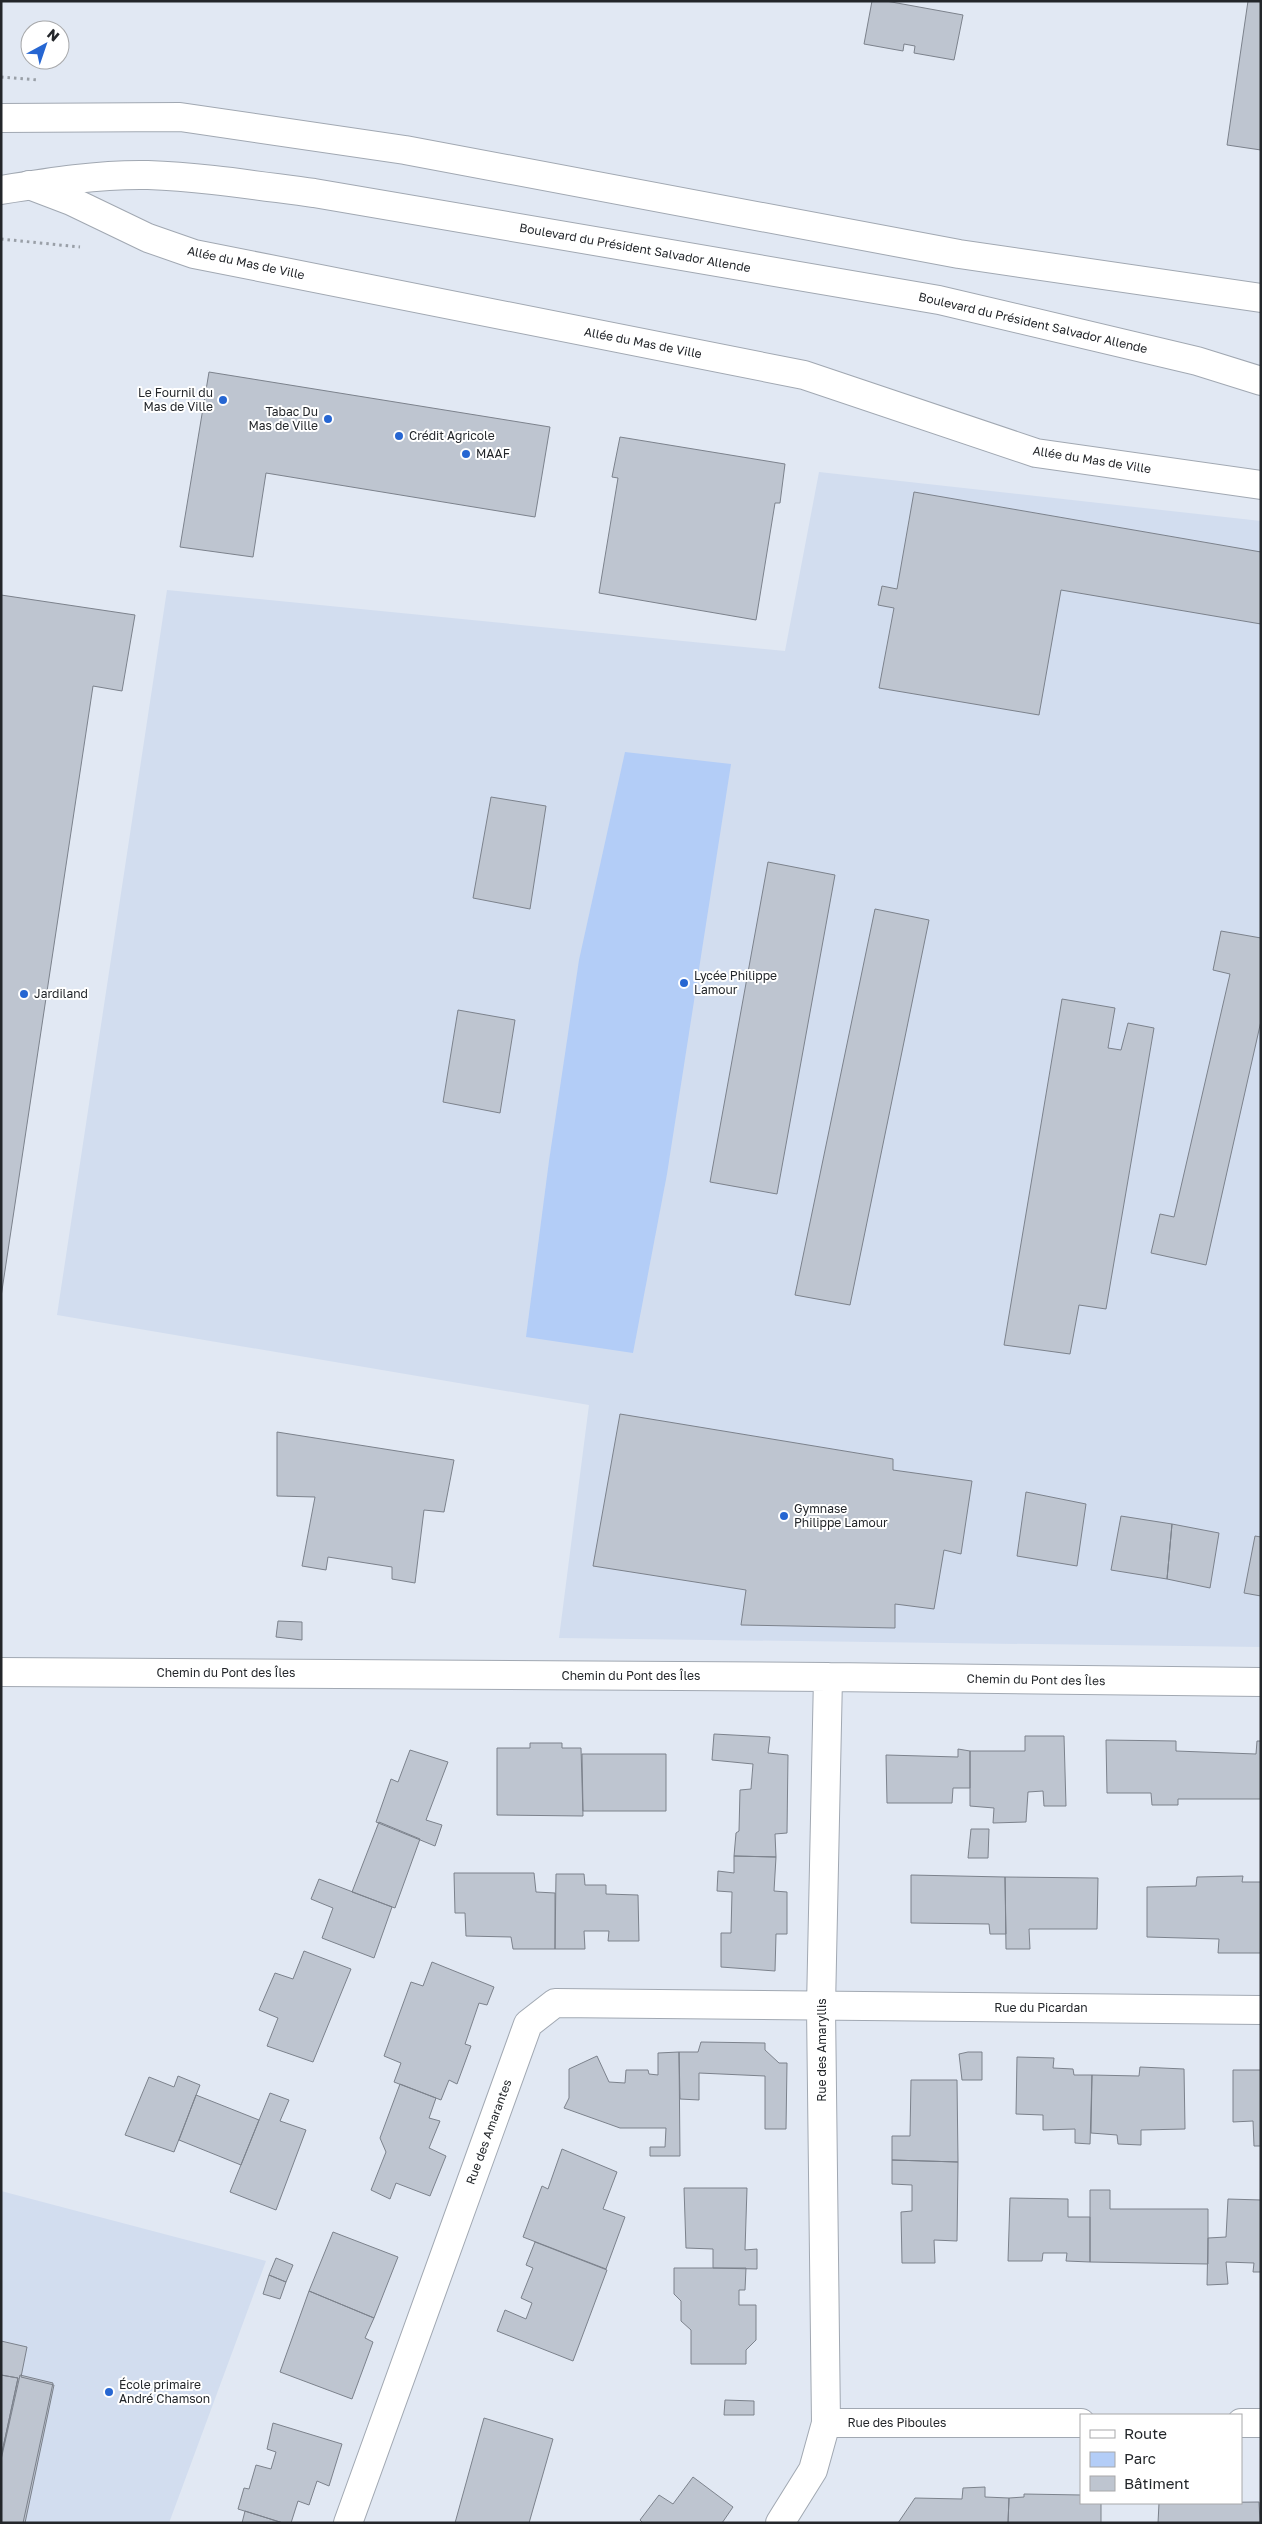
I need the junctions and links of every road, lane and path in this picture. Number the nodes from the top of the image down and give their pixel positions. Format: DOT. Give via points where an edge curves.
graph roads {
  1 [pos="1,118"];
  2 [pos="30,186"];
  3 [pos="1,190"];
  4 [pos="1261,298"];
  5 [pos="1261,381"];
  6 [pos="1261,484"];
  7 [pos="1,1672"];
  8 [pos="828,1677"];
  9 [pos="1261,1682"];
  10 [pos="821,2007"];
  11 [pos="1261,2010"];
  12 [pos="826,2423"];
  13 [pos="1080,2423"];
  14 [pos="1242,2424"];
  15 [pos="1261,2424"];
  16 [pos="348,2523"];
  17 [pos="780,2523"];
  1 -- 4 [label="street" via="180,117 405,150 959,254"];
  2 -- 3 [label="street, Boulevard du Président Salvador Allende"];
  2 -- 5 [label="street, Boulevard du Président Salvador Allende" via="100,176 146,175 314,193 939,300 1197,361"];
  2 -- 6 [label="street, Allée du Mas de Ville" via="71,201 148,238 194,254 804,375 1036,453"];
  7 -- 8 [label="street, Chemin du Pont des Îles"];
  8 -- 9 [label="street, Chemin du Pont des Îles"];
  8 -- 10 [label="street, Rue des Amaryllis"];
  10 -- 11 [label="street, Rue du Picardan"];
  10 -- 12 [label="street, Rue des Amaryllis"];
  10 -- 16 [label="street, Rue des Amarantes" via="555,2003 528,2024"];
  12 -- 13 [label="street, Rue des Piboules"];
  12 -- 17 [label="street" via="813,2470"];
  14 -- 15 [label="street"];
}
